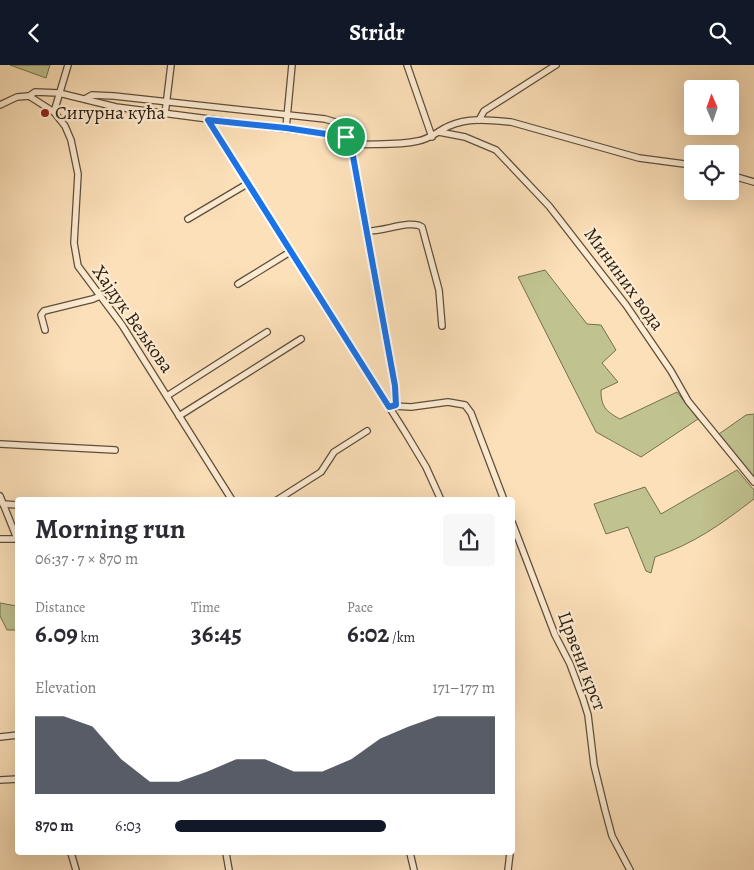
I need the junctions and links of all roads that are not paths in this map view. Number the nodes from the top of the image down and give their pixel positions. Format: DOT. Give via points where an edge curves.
graph roads {
  1 [pos="68,65"];
  2 [pos="172,65"];
  3 [pos="292,65"];
  4 [pos="407,65"];
  5 [pos="556,65"];
  6 [pos="59,93"];
  7 [pos="29,96"];
  8 [pos="85,99"];
  9 [pos="2,102"];
  10 [pos="167,102"];
  11 [pos="54,113"];
  12 [pos="166,113"];
  13 [pos="288,113"];
  14 [pos="208,120"];
  15 [pos="479,120"];
  16 [pos="286,128"];
  17 [pos="439,132"];
  18 [pos="346,137"];
  19 [pos="432,137"];
  20 [pos="351,145"];
  21 [pos="684,164"];
  22 [pos="739,178"];
  23 [pos="754,182"];
  24 [pos="247,184"];
  25 [pos="188,219"];
  26 [pos="367,231"];
  27 [pos="290,252"];
  28 [pos="238,284"];
  29 [pos="100,296"];
  30 [pos="442,326"];
  31 [pos="45,330"];
  32 [pos="267,332"];
  33 [pos="301,339"];
  34 [pos="167,395"];
  35 [pos="396,405"];
  36 [pos="389,407"];
  37 [pos="179,416"];
  38 [pos="367,431"];
  39 [pos="0,444"];
  40 [pos="115,450"];
  41 [pos="754,482"];
  42 [pos="0,496"];
  43 [pos="230,497"];
  44 [pos="282,497"];
  45 [pos="440,497"];
  46 [pos="503,497"];
  47 [pos="3,505"];
  48 [pos="15,505"];
  49 [pos="515,530"];
  50 [pos="15,535"];
  51 [pos="0,539"];
  52 [pos="15,540"];
  53 [pos="15,735"];
  54 [pos="0,737"];
  55 [pos="15,779"];
  56 [pos="0,780"];
  57 [pos="72,855"];
  58 [pos="226,855"];
  59 [pos="410,855"];
  60 [pos="510,855"];
  61 [pos="76,870"];
  62 [pos="229,870"];
  63 [pos="414,870"];
  64 [pos="508,870"];
  65 [pos="630,870"];
  1 -- 6 [label="street"];
  2 -- 10 [label="street"];
  3 -- 13 [label="street"];
  4 -- 19 [label="street"];
  5 -- 15 [label="street" via="484,111"];
  6 -- 7 [label="street" via="35,92"];
  6 -- 8 [label="street"];
  6 -- 11 [label="street"];
  7 -- 9 [label="street" via="21,95"];
  7 -- 11 [label="street, Хајдук Вељкова"];
  8 -- 10 [label="street" via="98,95"];
  8 -- 12 [label="street" via="108,106"];
  10 -- 12 [label="street"];
  10 -- 13 [label="street"];
  11 -- 29 [label="street, Хајдук Вељкова" via="71,140 77,167 75,255 78,266"];
  12 -- 14 [label="street"];
  13 -- 16 [label="street"];
  13 -- 18 [label="street" via="335,122 342,127"];
  14 -- 16 [label="street"];
  14 -- 24 [label="street"];
  15 -- 17 [label="street" via="449,126"];
  15 -- 21 [label="street" via="511,122 638,158"];
  16 -- 18 [label="street"];
  17 -- 19 [label="street"];
  17 -- 41 [label="street, Мининих вода" via="465,137 496,150 549,206 626,305 688,401"];
  18 -- 20 [label="street"];
  19 -- 20 [label="street" via="404,143"];
  20 -- 26 [label="street"];
  22 -- 23 [label="street"];
  24 -- 25 [label="street"];
  24 -- 27 [label="street"];
  26 -- 30 [label="street" via="413,223 422,227 439,290"];
  26 -- 35 [label="street"];
  27 -- 28 [label="street"];
  27 -- 36 [label="street"];
  29 -- 31 [label="street" via="44,311 40,315"];
  29 -- 34 [label="street, Хајдук Вељкова"];
  32 -- 34 [label="street"];
  33 -- 37 [label="street"];
  34 -- 37 [label="street, Хајдук Вељкова"];
  35 -- 36 [label="street"];
  35 -- 46 [label="street" via="411,407 448,402 464,405 471,413"];
  36 -- 45 [label="street" via="426,467"];
  37 -- 43 [label="street, Хајдук Вељкова"];
  38 -- 44 [label="street" via="334,452 321,472"];
  39 -- 40 [label="street"];
  42 -- 47 [label="street"];
  47 -- 48 [label="street"];
  47 -- 50 [label="street"];
  49 -- 65 [label="street, Црвени крст" via="583,699 594,765 612,836"];
  51 -- 52 [label="street"];
  53 -- 54 [label="street"];
  55 -- 56 [label="street"];
  57 -- 61 [label="street"];
  58 -- 62 [label="street"];
  59 -- 63 [label="street"];
  60 -- 64 [label="street"];
}
